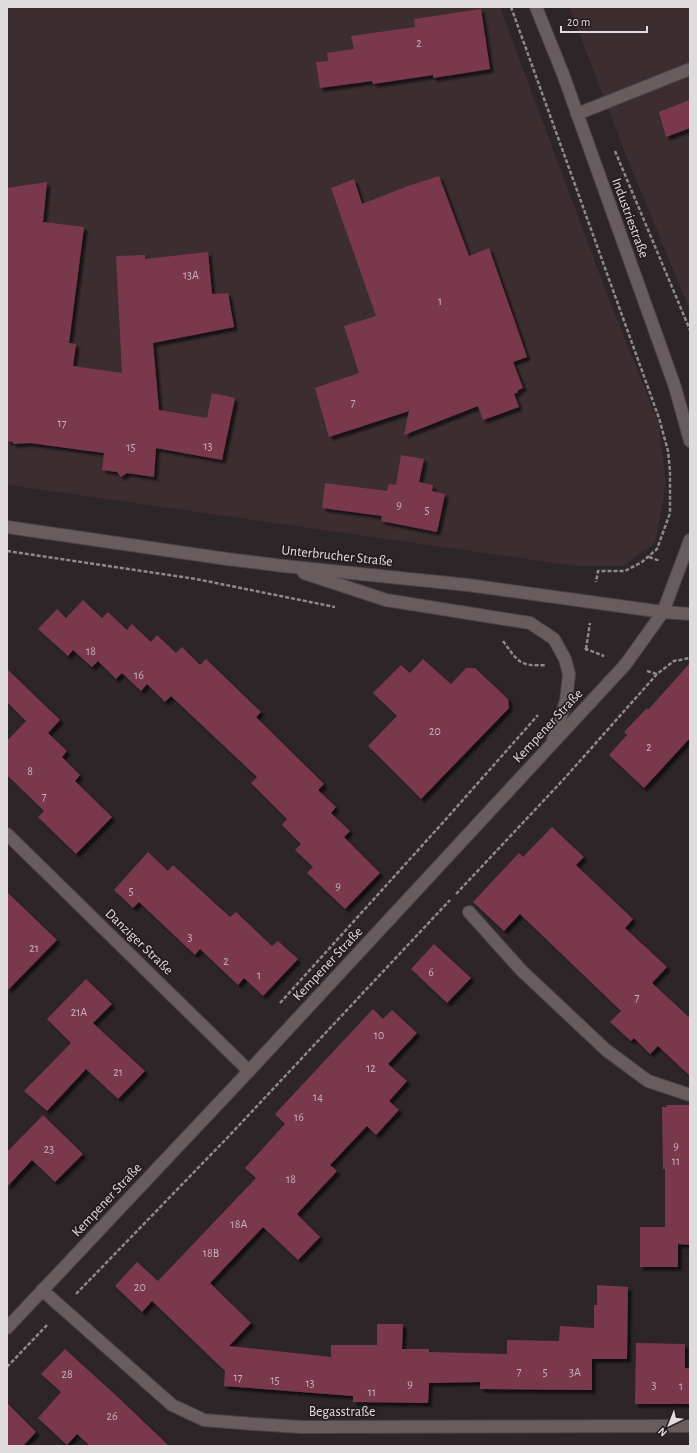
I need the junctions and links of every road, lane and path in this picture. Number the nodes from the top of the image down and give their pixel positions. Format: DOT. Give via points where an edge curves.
graph roads {
  1 [pos="511,7"];
  2 [pos="536,7"];
  3 [pos="690,69"];
  4 [pos="577,114"];
  5 [pos="613,146"];
  6 [pos="690,330"];
  7 [pos="690,441"];
  8 [pos="7,527"];
  9 [pos="690,540"];
  10 [pos="7,551"];
  11 [pos="284,566"];
  12 [pos="593,602"];
  13 [pos="343,608"];
  14 [pos="663,612"];
  15 [pos="690,614"];
  16 [pos="499,635"];
  17 [pos="586,649"];
  18 [pos="690,658"];
  19 [pos="565,659"];
  20 [pos="625,665"];
  21 [pos="657,674"];
  22 [pos="541,711"];
  23 [pos="551,744"];
  24 [pos="7,834"];
  25 [pos="469,912"];
  26 [pos="276,1008"];
  27 [pos="249,1072"];
  28 [pos="690,1096"];
  29 [pos="42,1290"];
  30 [pos="62,1309"];
  31 [pos="7,1328"];
  32 [pos="7,1367"];
  33 [pos="690,1426"];
  1 -- 12 [label="path" via="668,451 670,512 657,549 642,562 625,571 598,571"];
  2 -- 4 [label="street, Industriestraße"];
  3 -- 4 [label="street"];
  4 -- 7 [label="street, Industriestraße" via="675,387"];
  5 -- 6 [label="path"];
  8 -- 11 [label="street, Unterbrucher Straße"];
  9 -- 14 [label="street"];
  10 -- 13 [label="path" via="196,578"];
  11 -- 12 [label="street, Unterbrucher Straße" via="468,585"];
  11 -- 19 [label="street" via="386,600 530,623 554,639"];
  12 -- 14 [label="street, Unterbrucher Straße"];
  12 -- 17 [label="path"];
  14 -- 15 [label="street, Unterbrucher Straße"];
  14 -- 20 [label="street, Kempener Straße"];
  16 -- 19 [label="path" via="517,660 531,666 548,665"];
  17 -- 19 [label="path"];
  17 -- 20 [label="path"];
  18 -- 21 [label="path" via="674,661"];
  19 -- 23 [label="street" via="569,674 566,701"];
  20 -- 21 [label="path"];
  20 -- 23 [label="street, Kempener Straße"];
  21 -- 30 [label="path" via="558,786 228,1137"];
  22 -- 26 [label="path"];
  23 -- 27 [label="street, Kempener Straße"];
  24 -- 27 [label="street, Danziger Straße"];
  25 -- 28 [label="street" via="521,970 606,1050 648,1081"];
  27 -- 29 [label="street, Kempener Straße"];
  29 -- 30 [label="street, Begasstraße"];
  29 -- 31 [label="street, Kempener Straße"];
  30 -- 32 [label="path"];
  30 -- 33 [label="street, Begasstraße" via="172,1405 204,1420 301,1427"];
}
